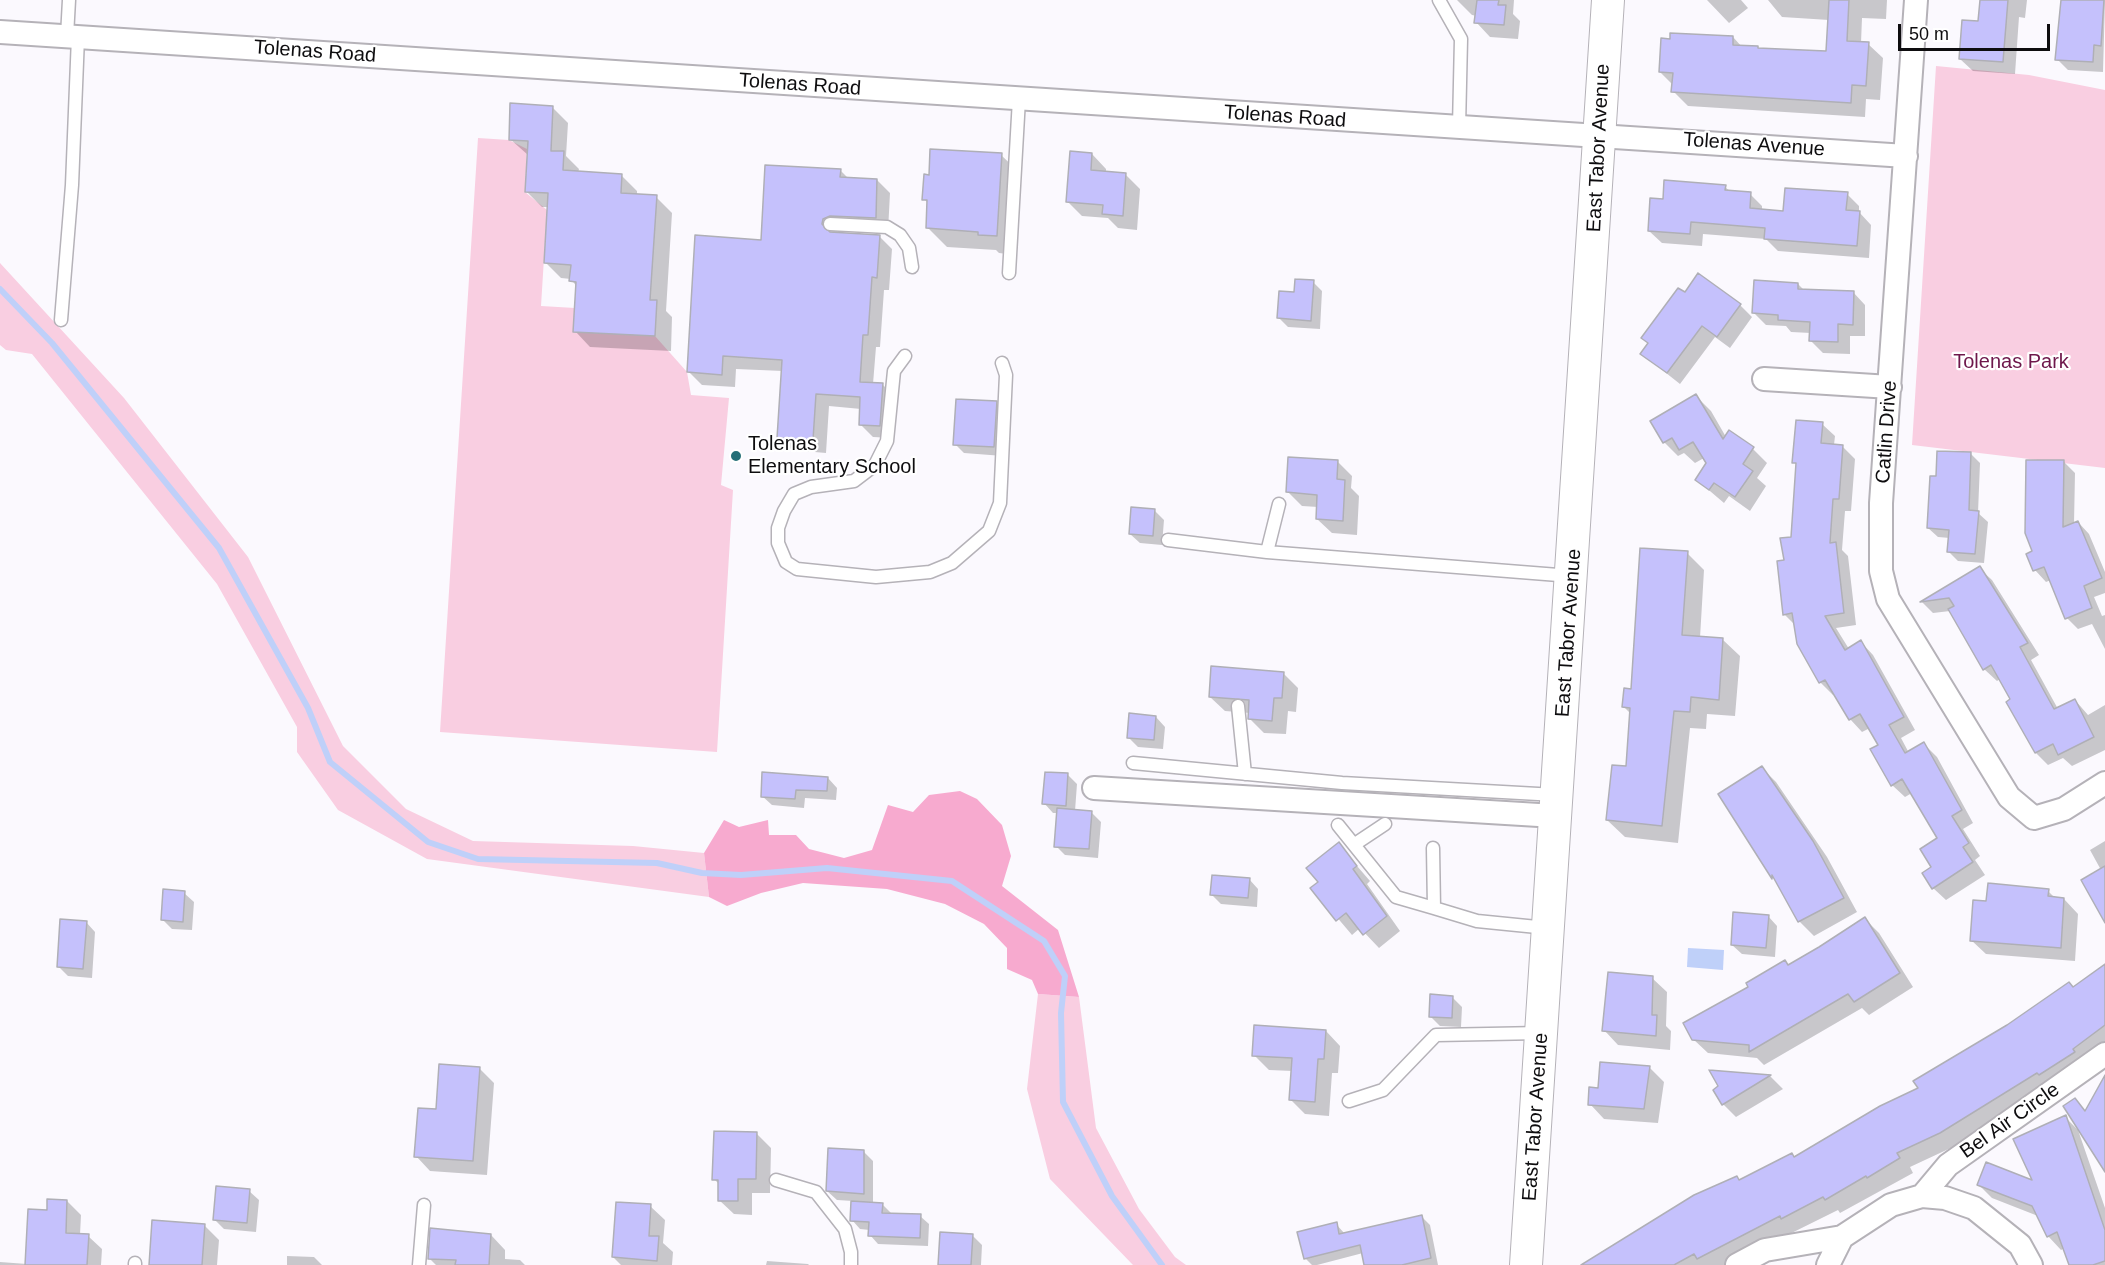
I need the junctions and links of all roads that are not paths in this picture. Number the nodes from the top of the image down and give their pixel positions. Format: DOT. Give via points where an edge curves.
graph roads {
  1 [pos="69,0"];
  2 [pos="1439,0"];
  3 [pos="1608,0"];
  4 [pos="1916,0"];
  5 [pos="0,32"];
  6 [pos="73,36"];
  7 [pos="1019,99"];
  8 [pos="1459,127"];
  9 [pos="1601,134"];
  10 [pos="1906,156"];
  11 [pos="830,224"];
  12 [pos="912,267"];
  13 [pos="1009,273"];
  14 [pos="61,320"];
  15 [pos="905,356"];
  16 [pos="1002,363"];
  17 [pos="1764,379"];
  18 [pos="1890,387"];
  19 [pos="1279,504"];
  20 [pos="1168,540"];
  21 [pos="1267,552"];
  22 [pos="1572,576"];
  23 [pos="1238,706"];
  24 [pos="1133,763"];
  25 [pos="1245,774"];
  26 [pos="2105,783"];
  27 [pos="1094,788"];
  28 [pos="1556,806"];
  29 [pos="1385,824"];
  30 [pos="1338,825"];
  31 [pos="1355,844"];
  32 [pos="1433,848"];
  33 [pos="1434,908"];
  34 [pos="1548,928"];
  35 [pos="1542,1033"];
  36 [pos="2105,1054"];
  37 [pos="1349,1101"];
  38 [pos="776,1180"];
  39 [pos="1922,1196"];
  40 [pos="424,1205"];
  41 [pos="1842,1237"];
  42 [pos="419,1265"];
  43 [pos="851,1265"];
  44 [pos="1526,1265"];
  45 [pos="1737,1265"];
  46 [pos="1828,1265"];
  47 [pos="2031,1265"];
  1 -- 6 [label="lane"];
  2 -- 8 [label="lane" via="1461,39"];
  3 -- 9 [label="main road, East Tabor Avenue"];
  4 -- 10 [label="street, Catlin Drive"];
  5 -- 6 [label="street, Tolenas Road"];
  6 -- 7 [label="street, Tolenas Road"];
  6 -- 14 [label="lane" via="72,184"];
  7 -- 8 [label="street, Tolenas Road"];
  7 -- 13 [label="lane"];
  8 -- 9 [label="street, Tolenas Road"];
  9 -- 10 [label="street, Tolenas Avenue"];
  9 -- 22 [label="main road, East Tabor Avenue"];
  10 -- 18 [label="street, Catlin Drive"];
  11 -- 12 [label="lane" via="887,227 900,235 909,248"];
  15 -- 16 [label="lane" via="894,371 887,441 875,465 854,481 811,487 794,494 784,511 778,543 786,562 797,569 876,577 930,572 952,563 989,531 1000,503 1006,375"];
  17 -- 18 [label="street"];
  18 -- 26 [label="street, Catlin Drive" via="1881,502 1881,571 1888,599 1900,622 2009,797 2034,818 2064,809"];
  19 -- 21 [label="lane"];
  20 -- 21 [label="lane"];
  21 -- 22 [label="lane"];
  22 -- 28 [label="main road, East Tabor Avenue"];
  23 -- 25 [label="lane"];
  24 -- 25 [label="lane"];
  25 -- 28 [label="lane"];
  27 -- 28 [label="street"];
  28 -- 34 [label="main road, East Tabor Avenue"];
  29 -- 31 [label="lane"];
  30 -- 31 [label="lane"];
  31 -- 33 [label="lane" via="1396,897"];
  32 -- 33 [label="lane"];
  33 -- 34 [label="lane" via="1478,921"];
  34 -- 35 [label="main road, East Tabor Avenue"];
  35 -- 37 [label="lane" via="1436,1035 1383,1090"];
  35 -- 44 [label="main road, East Tabor Avenue"];
  36 -- 39 [label="street, Bel Air Circle" via="1948,1165"];
  38 -- 43 [label="lane" via="816,1192 845,1229"];
  39 -- 41 [label="street" via="1892,1205"];
  39 -- 47 [label="street" via="1946,1198 1974,1208 2020,1245"];
  40 -- 42 [label="lane"];
  41 -- 45 [label="street" via="1765,1250"];
  41 -- 46 [label="street"];
}
